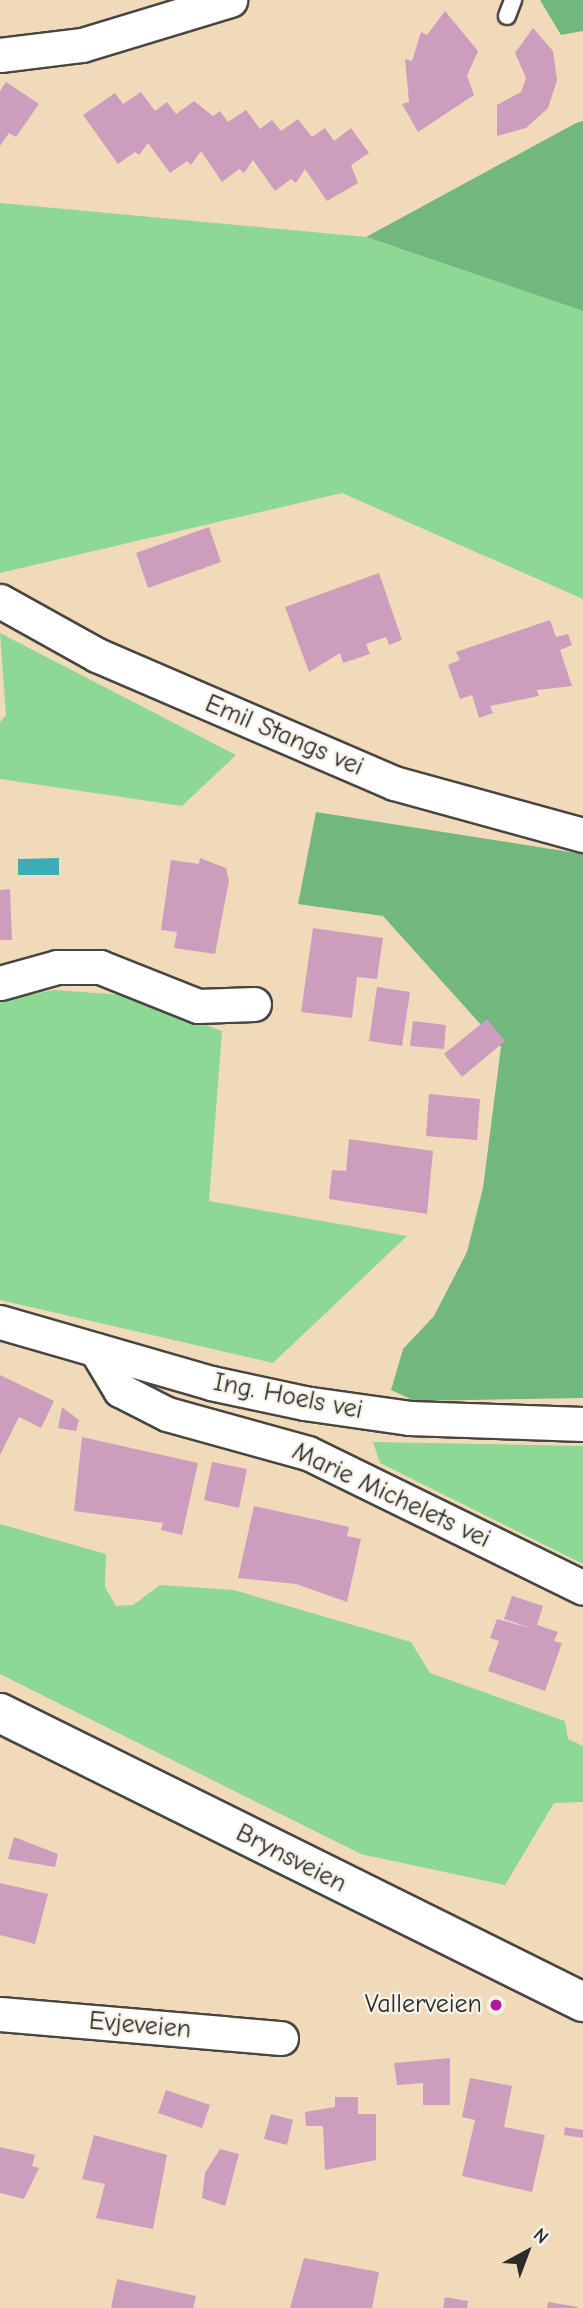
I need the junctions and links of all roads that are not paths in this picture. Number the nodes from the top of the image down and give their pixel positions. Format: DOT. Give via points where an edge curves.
graph roads {
  1 [pos="230,0"];
  2 [pos="513,0"];
  3 [pos="507,16"];
  4 [pos="0,55"];
  5 [pos="0,601"];
  6 [pos="583,835"];
  7 [pos="0,984"];
  8 [pos="254,1004"];
  9 [pos="0,1322"];
  10 [pos="96,1350"];
  11 [pos="583,1424"];
  12 [pos="583,1588"];
  13 [pos="0,1713"];
  14 [pos="583,2002"];
  15 [pos="0,2014"];
  16 [pos="281,2038"];
  1 -- 4 [label="street" via="82,45"];
  2 -- 3 [label="lane"];
  5 -- 6 [label="street, Emil Stangs vei" via="97,655 394,783"];
  7 -- 8 [label="street" via="57,967 100,967 198,1006"];
  9 -- 10 [label="street, Ing. Hoels vei"];
  10 -- 11 [label="street, Ing. Hoels vei" via="304,1403 450,1421"];
  10 -- 12 [label="street, Marie Michelets vei" via="120,1390 167,1414 308,1453"];
  13 -- 14 [label="main road, Brynsveien"];
  15 -- 16 [label="street, Evjeveien"];
}
